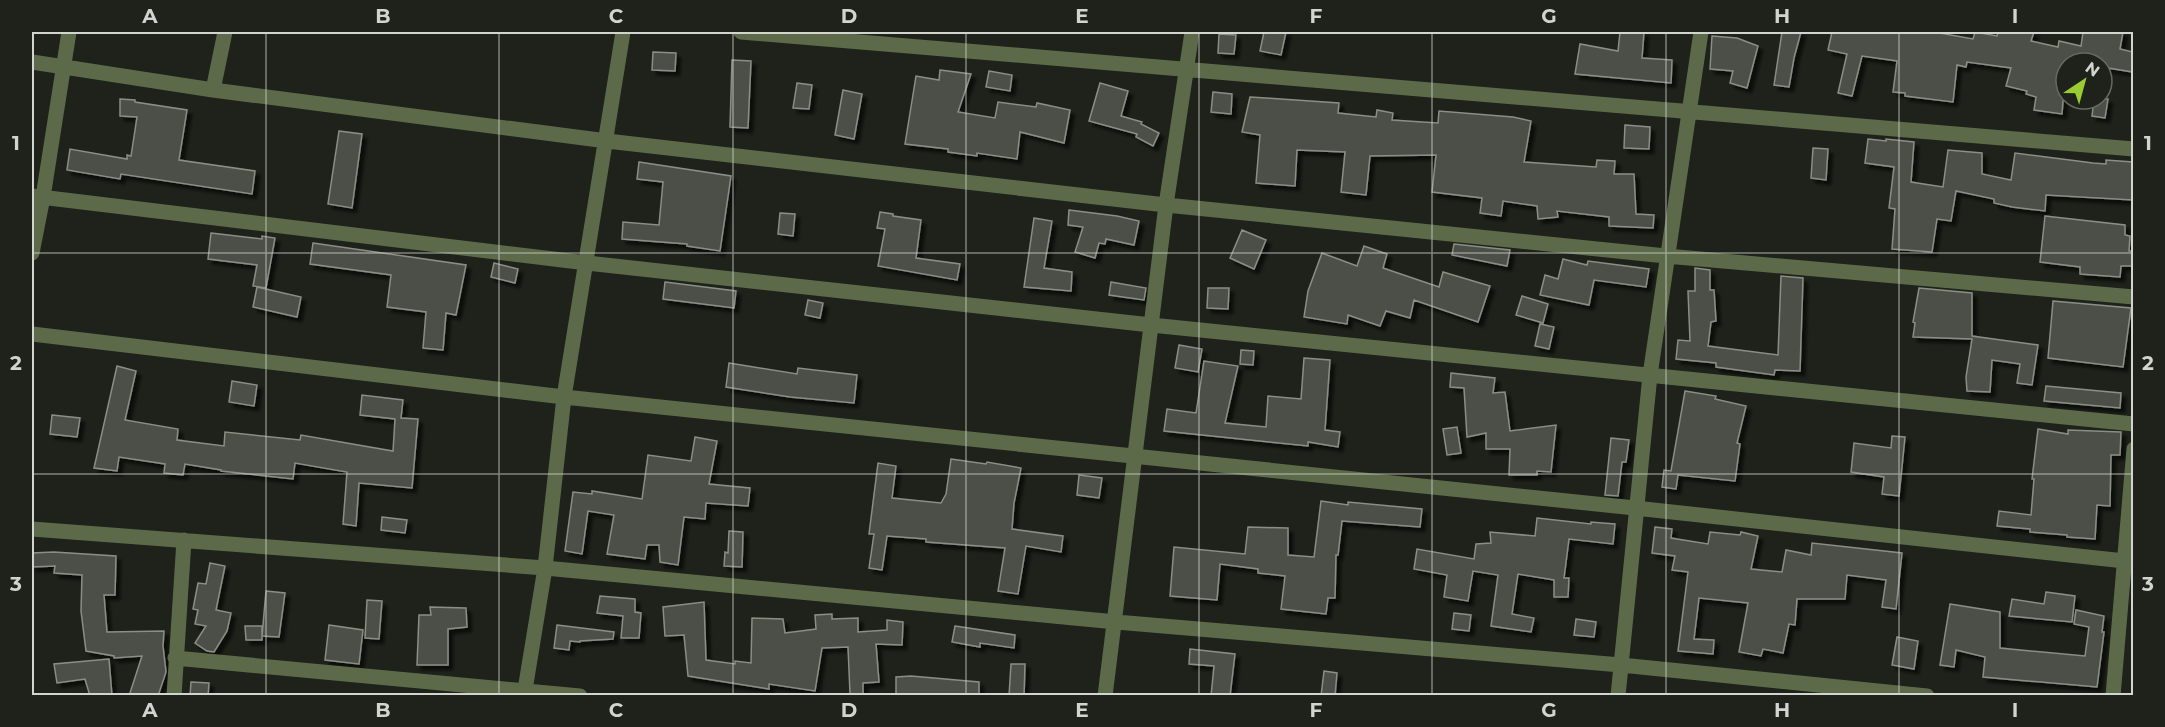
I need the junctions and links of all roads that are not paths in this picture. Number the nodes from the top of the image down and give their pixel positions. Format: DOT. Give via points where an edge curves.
graph roads {
  1 [pos="69,32"];
  2 [pos="225,32"];
  3 [pos="624,32"];
  4 [pos="741,32"];
  5 [pos="1192,32"];
  6 [pos="1701,32"];
  7 [pos="32,62"];
  8 [pos="64,66"];
  9 [pos="1186,70"];
  10 [pos="213,90"];
  11 [pos="1689,110"];
  12 [pos="607,141"];
  13 [pos="2133,148"];
  14 [pos="37,196"];
  15 [pos="1166,205"];
  16 [pos="32,253"];
  17 [pos="1666,256"];
  18 [pos="587,263"];
  19 [pos="2133,297"];
  20 [pos="1151,325"];
  21 [pos="32,334"];
  22 [pos="1650,375"];
  23 [pos="564,397"];
  24 [pos="2133,424"];
  25 [pos="2133,449"];
  26 [pos="1134,458"];
  27 [pos="1635,508"];
  28 [pos="32,529"];
  29 [pos="184,540"];
  30 [pos="2129,562"];
  31 [pos="544,568"];
  32 [pos="1116,622"];
  33 [pos="175,658"];
  34 [pos="1621,665"];
  35 [pos="524,693"];
  36 [pos="174,696"];
  37 [pos="580,696"];
  38 [pos="1105,696"];
  39 [pos="1618,696"];
  40 [pos="1927,696"];
  41 [pos="2113,696"];
  1 -- 8 [label="street"];
  2 -- 10 [label="street"];
  3 -- 12 [label="street"];
  4 -- 9 [label="street"];
  5 -- 9 [label="street"];
  6 -- 11 [label="street"];
  7 -- 8 [label="street"];
  8 -- 10 [label="street"];
  8 -- 14 [label="street"];
  9 -- 11 [label="street"];
  9 -- 15 [label="street"];
  10 -- 12 [label="street"];
  11 -- 13 [label="street"];
  11 -- 17 [label="street"];
  12 -- 15 [label="street"];
  12 -- 18 [label="street"];
  14 -- 16 [label="street"];
  14 -- 18 [label="street"];
  15 -- 17 [label="street"];
  15 -- 20 [label="street"];
  17 -- 19 [label="street"];
  17 -- 22 [label="street"];
  18 -- 20 [label="street"];
  18 -- 23 [label="street"];
  20 -- 22 [label="street"];
  20 -- 26 [label="street"];
  21 -- 23 [label="street"];
  22 -- 24 [label="street"];
  22 -- 27 [label="street"];
  23 -- 26 [label="street"];
  23 -- 31 [label="street"];
  25 -- 30 [label="street"];
  26 -- 27 [label="street"];
  26 -- 32 [label="street"];
  27 -- 30 [label="street"];
  27 -- 34 [label="street"];
  28 -- 29 [label="street"];
  29 -- 31 [label="street"];
  29 -- 33 [label="street"];
  30 -- 41 [label="street"];
  31 -- 32 [label="street"];
  31 -- 35 [label="street"];
  32 -- 34 [label="street"];
  32 -- 38 [label="street"];
  33 -- 35 [label="street"];
  33 -- 36 [label="street"];
  34 -- 39 [label="street"];
  34 -- 40 [label="street"];
  35 -- 37 [label="street"];
}
